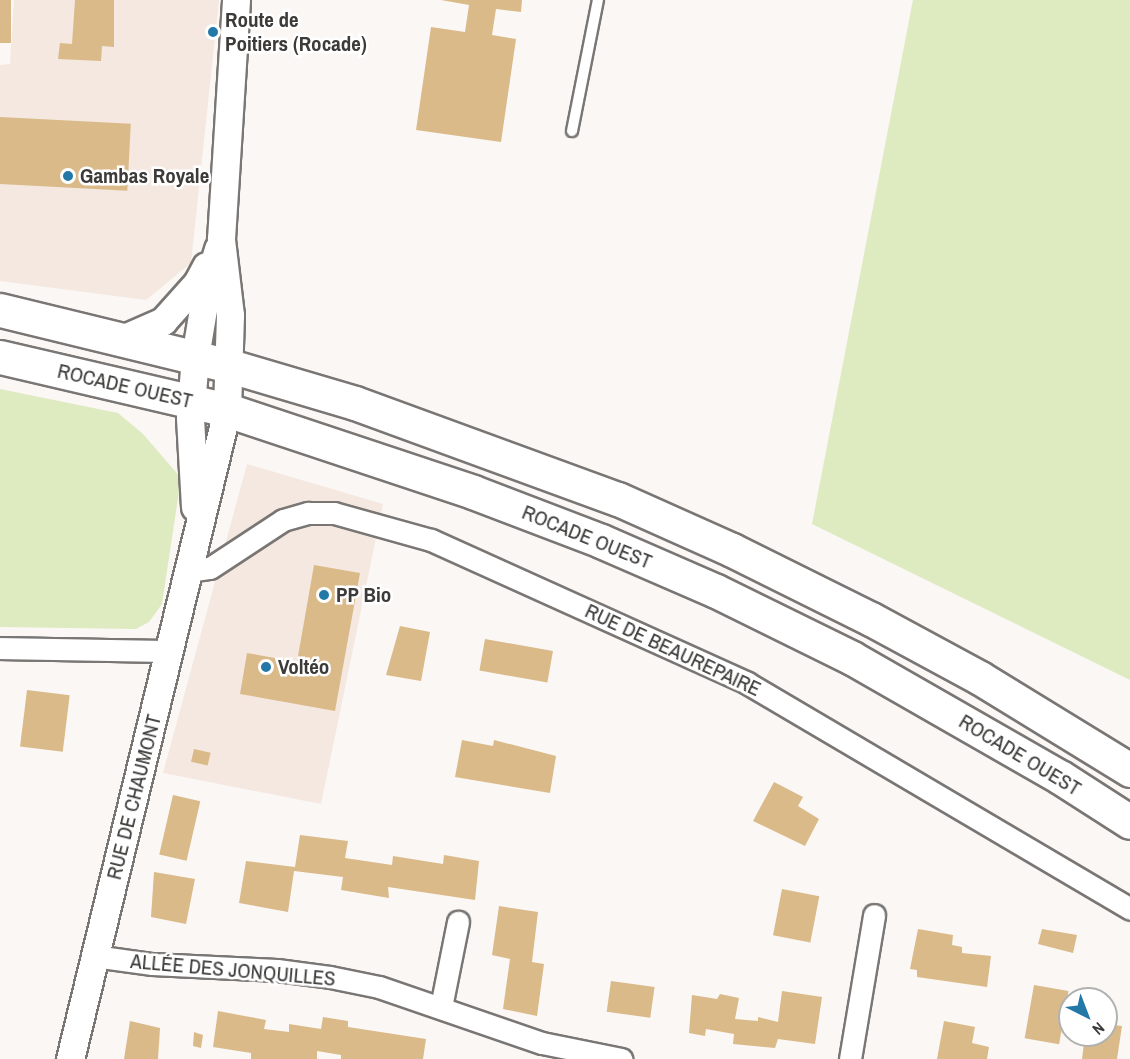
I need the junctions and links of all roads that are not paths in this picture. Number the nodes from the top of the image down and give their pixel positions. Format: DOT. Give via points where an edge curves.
graph roads {
  1 [pos="236,0"];
  2 [pos="598,0"];
  3 [pos="572,131"];
  4 [pos="221,239"];
  5 [pos="0,310"];
  6 [pos="124,338"];
  7 [pos="0,357"];
  8 [pos="195,357"];
  9 [pos="230,366"];
  10 [pos="192,401"];
  11 [pos="227,410"];
  12 [pos="197,535"];
  13 [pos="190,571"];
  14 [pos="0,648"];
  15 [pos="169,651"];
  16 [pos="1130,770"];
  17 [pos="1130,822"];
  18 [pos="1130,909"];
  19 [pos="874,915"];
  20 [pos="458,922"];
  21 [pos="94,956"];
  22 [pos="441,1007"];
  23 [pos="70,1059"];
  24 [pos="621,1059"];
  25 [pos="850,1059"];
  1 -- 4 [label="street, RUE DE CHAUMONT"];
  2 -- 3 [label="lane"];
  4 -- 6 [label="street" via="197,283 163,321"];
  4 -- 8 [label="street, RUE DE CHAUMONT" via="207,285"];
  4 -- 9 [label="street, RUE DE CHAUMONT" via="230,315"];
  5 -- 6 [label="main road"];
  6 -- 8 [label="main road"];
  7 -- 10 [label="main road, ROCADE OUEST"];
  8 -- 9 [label="main road"];
  8 -- 10 [label="street, RUE DE CHAUMONT"];
  9 -- 11 [label="street, RUE DE CHAUMONT"];
  9 -- 16 [label="main road" via="355,403 544,470 722,545 980,678"];
  10 -- 11 [label="main road, ROCADE OUEST"];
  10 -- 12 [label="street, RUE DE CHAUMONT"];
  11 -- 12 [label="street, RUE DE CHAUMONT"];
  11 -- 17 [label="main road, ROCADE OUEST" via="472,492 601,541 716,591 852,658"];
  12 -- 13 [label="street, RUE DE CHAUMONT"];
  13 -- 15 [label="street, RUE DE CHAUMONT"];
  13 -- 18 [label="street, RUE DE BEAUREPAIRE" via="210,568 283,520 308,513 344,516 431,540 747,683"];
  14 -- 15 [label="street"];
  15 -- 21 [label="street, RUE DE CHAUMONT"];
  19 -- 25 [label="street"];
  20 -- 22 [label="street"];
  21 -- 22 [label="street, ALLÉE DES JONQUILLES" via="330,977"];
  21 -- 23 [label="street, RUE DE CHAUMONT"];
  22 -- 24 [label="street, ALLÉE DES JONQUILLES" via="542,1042"];
}
